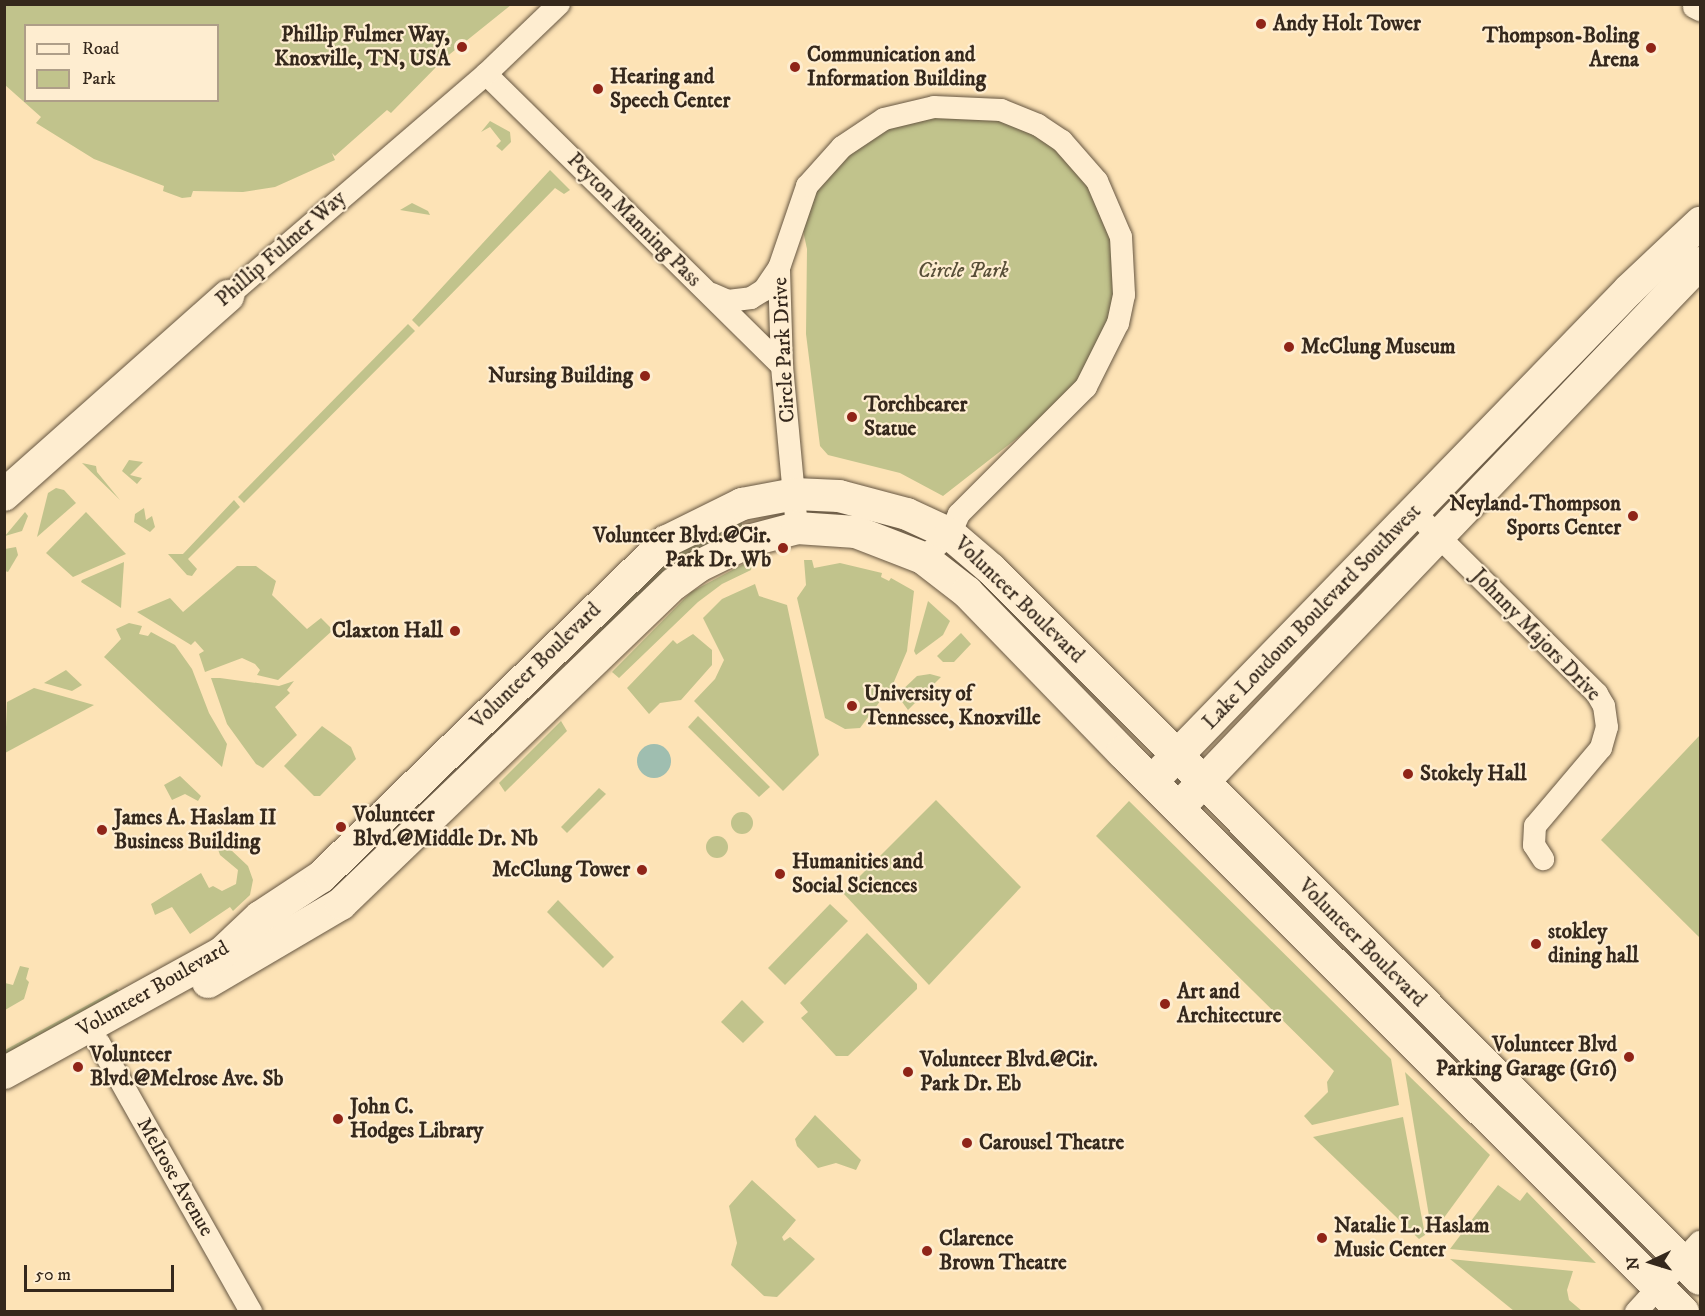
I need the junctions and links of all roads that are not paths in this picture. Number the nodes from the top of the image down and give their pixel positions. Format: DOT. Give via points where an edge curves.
graph roads {
  1 [pos="559,4"];
  2 [pos="486,74"];
  3 [pos="1701,223"];
  4 [pos="1701,263"];
  5 [pos="779,268"];
  6 [pos="708,292"];
  7 [pos="228,296"];
  8 [pos="782,366"];
  9 [pos="795,494"];
  10 [pos="4,495"];
  11 [pos="1414,512"];
  12 [pos="797,528"];
  13 [pos="950,534"];
  14 [pos="1440,536"];
  15 [pos="923,558"];
  16 [pos="1042,620"];
  17 [pos="1005,632"];
  18 [pos="563,640"];
  19 [pos="588,666"];
  20 [pos="450,750"];
  21 [pos="1176,756"];
  22 [pos="474,776"];
  23 [pos="1152,782"];
  24 [pos="1202,783"];
  25 [pos="1178,808"];
  26 [pos="1543,859"];
  27 [pos="95,1034"];
  28 [pos="4,1073"];
  29 [pos="4,1093"];
  30 [pos="1695,1261"];
  31 [pos="1659,1288"];
  32 [pos="251,1311"];
  33 [pos="1636,1311"];
  34 [pos="1683,1311"];
  1 -- 2 [label="street, Phillip Fulmer Way"];
  2 -- 6 [label="street, Peyton Manning Pass"];
  2 -- 7 [label="street, Phillip Fulmer Way"];
  3 -- 11 [label="street, Lake Loudoun Boulevard Southwest" via="1629,290"];
  4 -- 14 [label="street, Lake Loudoun Boulevard Southwest"];
  5 -- 6 [label="street" via="764,290 746,300 728,302"];
  5 -- 8 [label="street, Circle Park Drive"];
  5 -- 13 [label="street, Circle Park Drive" via="807,186 823,166 864,130 908,112 978,106 1020,116 1062,141 1097,181 1112,209 1125,264 1118,323 1086,387 959,514"];
  6 -- 8 [label="street, Peyton Manning Pass"];
  7 -- 10 [label="street, Phillip Fulmer Way"];
  8 -- 9 [label="street, Circle Park Drive"];
  9 -- 12 [label="street, Circle Park Drive"];
  9 -- 13 [label="street, Volunteer Boulevard" via="839,496 907,514"];
  9 -- 18 [label="street, Volunteer Boulevard" via="742,504 667,540"];
  11 -- 14 [label="street, Johnny Majors Drive"];
  11 -- 21 [label="street, Lake Loudoun Boulevard Southwest"];
  12 -- 15 [label="street, Volunteer Boulevard" via="856,532"];
  12 -- 19 [label="street, Volunteer Boulevard" via="752,540 697,567"];
  13 -- 15 [label="street, Circle Park Drive"];
  13 -- 16 [label="street, Volunteer Boulevard"];
  14 -- 24 [label="street, Lake Loudoun Boulevard Southwest"];
  14 -- 26 [label="street, Johnny Majors Drive" via="1598,694 1604,706 1607,727 1601,748 1534,826 1534,845"];
  15 -- 17 [label="street, Volunteer Boulevard" via="967,592"];
  16 -- 17 [label="street" via="1021,619"];
  16 -- 21 [label="street, Volunteer Boulevard"];
  17 -- 23 [label="street, Volunteer Boulevard"];
  18 -- 19 [label="street"];
  18 -- 20 [label="street, Volunteer Boulevard"];
  19 -- 22 [label="street, Volunteer Boulevard"];
  20 -- 22 [label="street"];
  20 -- 27 [label="street, Volunteer Boulevard" via="321,876 260,917 223,952"];
  21 -- 23 [label="street, Lake Loudoun Boulevard Southwest"];
  21 -- 24 [label="street, Volunteer Boulevard"];
  22 -- 27 [label="street, Volunteer Boulevard" via="341,904"];
  23 -- 25 [label="street, Volunteer Boulevard"];
  24 -- 25 [label="street, Lake Loudoun Boulevard Southwest"];
  24 -- 30 [label="street, Volunteer Boulevard"];
  25 -- 31 [label="street, Volunteer Boulevard"];
  27 -- 28 [label="street, Volunteer Boulevard"];
  27 -- 29 [label="street, Volunteer Boulevard"];
  27 -- 32 [label="street, Melrose Avenue"];
  30 -- 31 [label="street"];
  31 -- 33 [label="street"];
  31 -- 34 [label="street, Volunteer Boulevard"];
}
